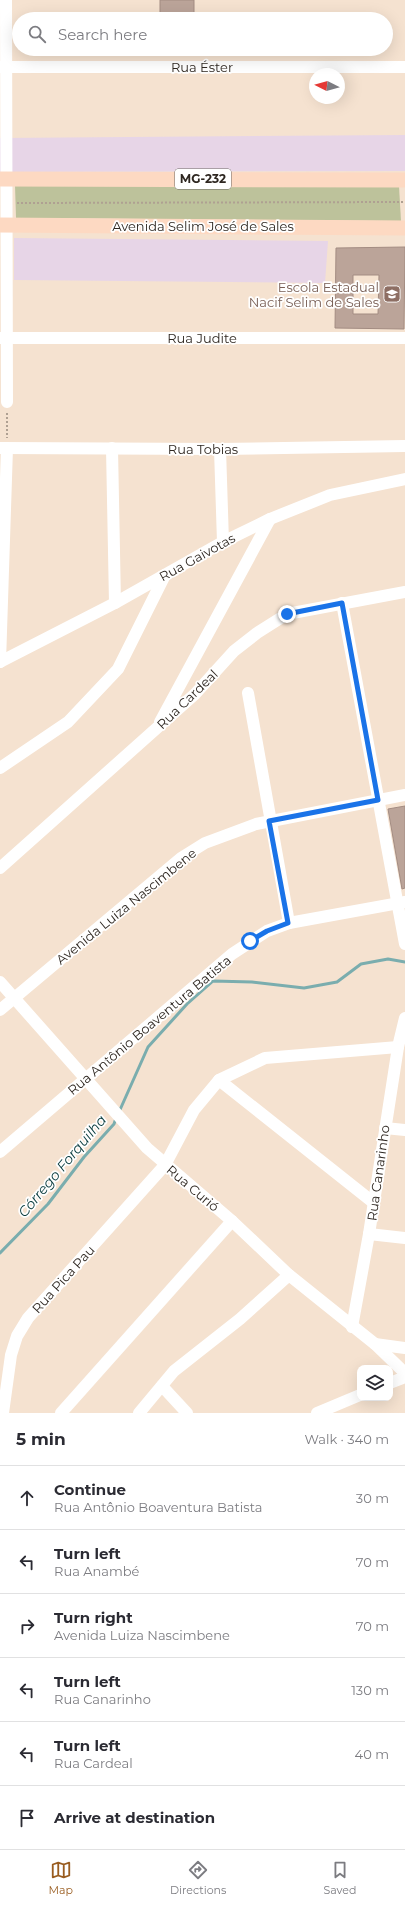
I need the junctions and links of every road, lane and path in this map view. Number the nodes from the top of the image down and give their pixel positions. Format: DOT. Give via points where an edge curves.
graph roads {
  1 [pos="6,0"];
  2 [pos="3,67"];
  3 [pos="405,67"];
  4 [pos="4,179"];
  5 [pos="405,180"];
  6 [pos="405,202"];
  7 [pos="7,203"];
  8 [pos="3,225"];
  9 [pos="405,228"];
  10 [pos="4,338"];
  11 [pos="405,338"];
  12 [pos="7,402"];
  13 [pos="405,446"];
  14 [pos="3,448"];
  15 [pos="112,448"];
  16 [pos="220,450"];
  17 [pos="405,479"];
  18 [pos="270,519"];
  19 [pos="223,542"];
  20 [pos="165,575"];
  21 [pos="405,592"];
  22 [pos="115,603"];
  23 [pos="342,603"];
  24 [pos="0,662"];
  25 [pos="248,693"];
  26 [pos="155,730"];
  27 [pos="0,768"];
  28 [pos="405,795"];
  29 [pos="378,800"];
  30 [pos="269,821"];
  31 [pos="0,868"];
  32 [pos="401,903"];
  33 [pos="288,923"];
  34 [pos="405,944"];
  35 [pos="0,982"];
  36 [pos="14,998"];
  37 [pos="0,1010"];
  38 [pos="405,1018"];
  39 [pos="398,1047"];
  40 [pos="86,1078"];
  41 [pos="219,1080"];
  42 [pos="384,1128"];
  43 [pos="405,1130"];
  44 [pos="0,1152"];
  45 [pos="165,1165"];
  46 [pos="374,1202"];
  47 [pos="232,1220"];
  48 [pos="369,1234"];
  49 [pos="405,1238"];
  50 [pos="289,1275"];
  51 [pos="352,1327"];
  52 [pos="375,1344"];
  53 [pos="405,1348"];
  54 [pos="405,1373"];
  55 [pos="405,1377"];
  56 [pos="393,1382"];
  57 [pos="162,1386"];
  58 [pos="357,1397"];
  59 [pos="3,1413"];
  60 [pos="61,1413"];
  61 [pos="139,1413"];
  62 [pos="187,1413"];
  63 [pos="317,1413"];
  1 -- 2 [label="street"];
  2 -- 3 [label="street, Rua Éster"];
  2 -- 4 [label="street"];
  4 -- 5 [label="main road, MG-232"];
  4 -- 7 [label="street"];
  6 -- 7 [label="path"];
  7 -- 8 [label="street"];
  8 -- 9 [label="main road, Avenida Selim José de Sales"];
  8 -- 10 [label="street"];
  10 -- 11 [label="street, Rua Judite"];
  10 -- 12 [label="street"];
  12 -- 14 [label="path"];
  13 -- 16 [label="street, Rua Tobias"];
  14 -- 15 [label="street, Rua Tobias"];
  14 -- 24 [label="street"];
  15 -- 16 [label="street, Rua Tobias"];
  15 -- 22 [label="street"];
  16 -- 19 [label="street"];
  17 -- 18 [label="street, Rua Gaivotas" via="330,495"];
  18 -- 19 [label="street, Rua Gaivotas"];
  18 -- 26 [label="street"];
  19 -- 20 [label="street, Rua Gaivotas"];
  20 -- 22 [label="street, Rua Gaivotas"];
  20 -- 27 [label="street" via="118,668 68,722"];
  21 -- 23 [label="street, Rua Cardeal"];
  22 -- 24 [label="street, Rua Gaivotas"];
  23 -- 26 [label="street, Rua Cardeal" via="287,614 257,633 234,651 195,694"];
  23 -- 29 [label="street"];
  25 -- 30 [label="street"];
  26 -- 31 [label="street, Rua Cardeal"];
  28 -- 29 [label="street, Avenida Luiza Nascimbene"];
  29 -- 30 [label="street, Avenida Luiza Nascimbene"];
  29 -- 32 [label="street"];
  30 -- 33 [label="street"];
  30 -- 36 [label="street, Avenida Luiza Nascimbene" via="223,835 181,858"];
  32 -- 33 [label="street, Rua Antônio Boaventura Batista"];
  32 -- 34 [label="street"];
  33 -- 40 [label="street, Rua Antônio Boaventura Batista" via="267,931 232,954"];
  35 -- 36 [label="street, Rua Curió"];
  36 -- 37 [label="street, Avenida Luiza Nascimbene"];
  36 -- 40 [label="street, Rua Curió"];
  38 -- 39 [label="street, Rua Canarinho"];
  39 -- 41 [label="street" via="265,1058"];
  39 -- 42 [label="street, Rua Canarinho"];
  40 -- 44 [label="street, Rua Antônio Boaventura Batista"];
  40 -- 45 [label="street, Rua Curió"];
  41 -- 45 [label="street, Rua Pica Pau" via="194,1110"];
  41 -- 46 [label="street"];
  42 -- 43 [label="street"];
  42 -- 46 [label="street, Rua Canarinho"];
  45 -- 47 [label="street, Rua Curió"];
  45 -- 59 [label="street, Rua Pica Pau" via="28,1318 17,1336 11,1355"];
  46 -- 48 [label="street, Rua Canarinho"];
  47 -- 50 [label="street, Rua Curió"];
  47 -- 60 [label="street"];
  48 -- 49 [label="street"];
  48 -- 51 [label="street, Rua Canarinho"];
  50 -- 51 [label="street, Rua Curió"];
  50 -- 57 [label="street" via="240,1319 174,1371"];
  51 -- 52 [label="street, Rua Curió"];
  52 -- 53 [label="street"];
  52 -- 54 [label="street, Rua Curió"];
  55 -- 56 [label="street"];
  57 -- 61 [label="street"];
  57 -- 62 [label="street"];
  58 -- 63 [label="street"];
}
